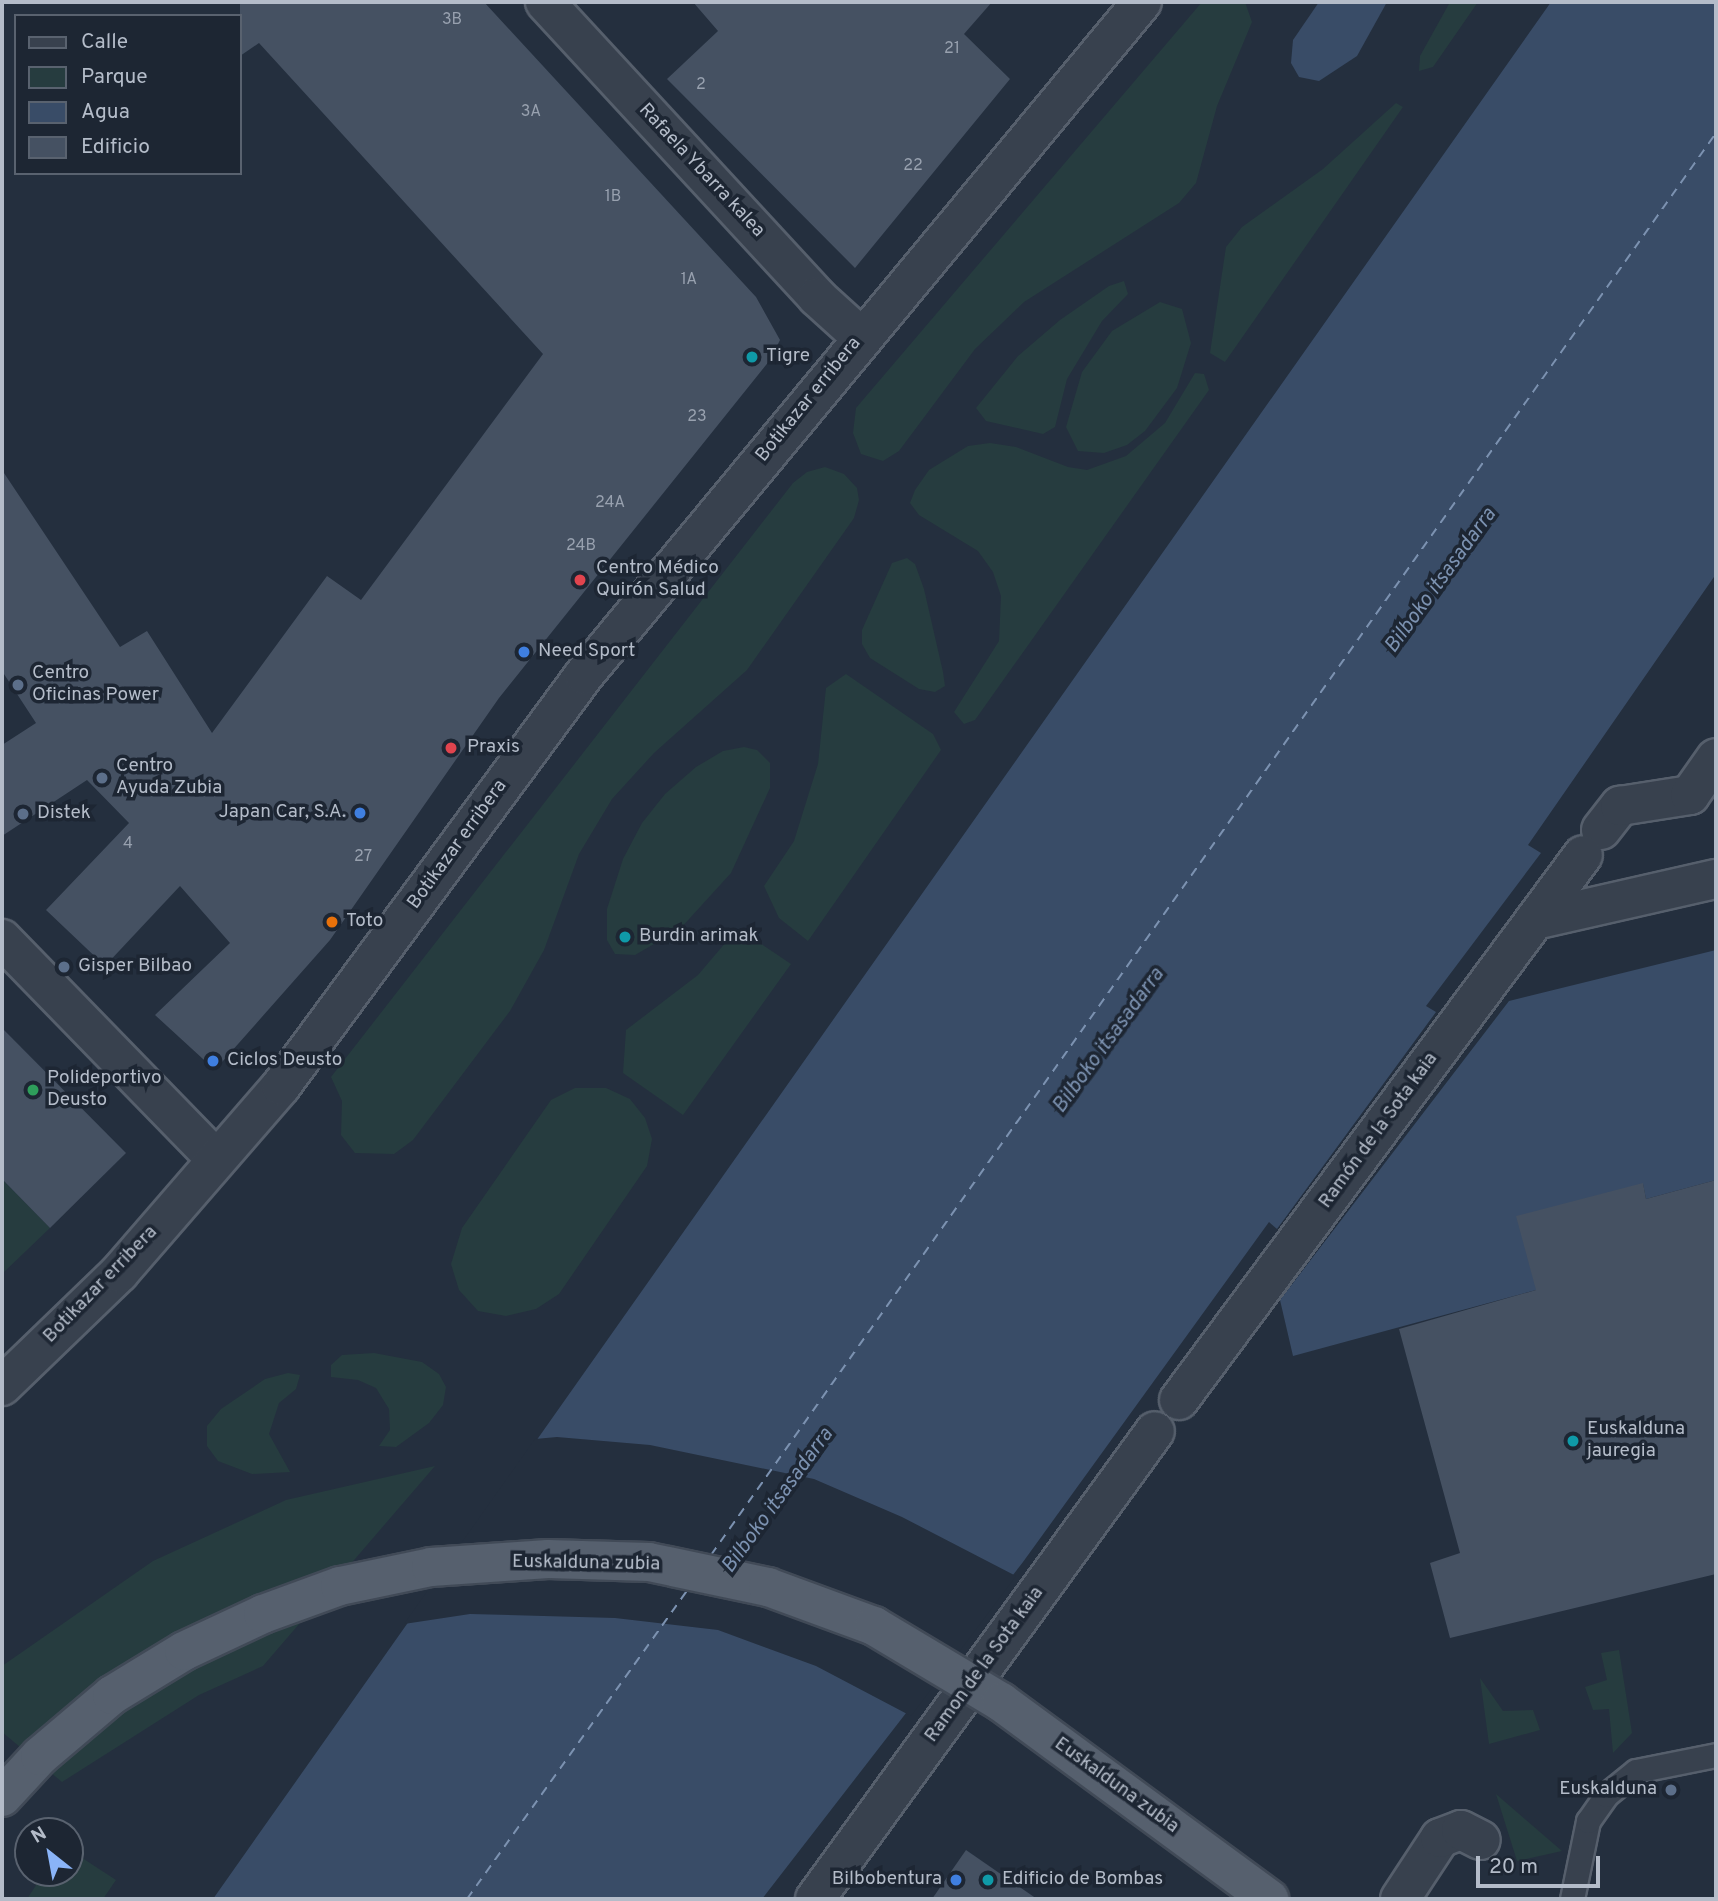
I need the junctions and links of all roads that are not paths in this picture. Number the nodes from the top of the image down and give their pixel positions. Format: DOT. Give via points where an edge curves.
graph roads {
  1 [pos="545,2"];
  2 [pos="1142,2"];
  3 [pos="860,336"];
  4 [pos="1716,758"];
  5 [pos="1716,878"];
  6 [pos="1535,920"];
  7 [pos="2,939"];
  8 [pos="216,1159"];
  9 [pos="2,1386"];
  10 [pos="1179,1400"];
  11 [pos="1155,1431"];
  12 [pos="1716,1755"];
  13 [pos="2,1797"];
  14 [pos="1481,1840"];
  15 [pos="816,1899"];
  16 [pos="1269,1899"];
  17 [pos="1400,1899"];
  18 [pos="1572,1899"];
  1 -- 3 [label="street, Rafaela Ybarra kalea" via="817,297"];
  2 -- 3 [label="street, Botikazar erribera"];
  3 -- 8 [label="street, Botikazar erribera" via="584,675 281,1086"];
  4 -- 6 [label="street, Ramón de la Sota kaia" via="1690,795 1620,806"];
  5 -- 6 [label="street"];
  6 -- 10 [label="street, Ramón de la Sota kaia"];
  7 -- 8 [label="street"];
  8 -- 9 [label="street, Botikazar erribera" via="119,1273"];
  11 -- 15 [label="street, Ramon de la Sota kaia"];
  12 -- 18 [label="lane" via="1636,1771 1606,1795 1588,1821"];
  13 -- 16 [label="main road, Euskalduna zubia, bridge" via="40,1756 112,1695 184,1651 327,1591 431,1567 548,1559 649,1562 768,1587 874,1626 1001,1702"];
  14 -- 17 [label="street" via="1461,1830 1440,1838"];
}
